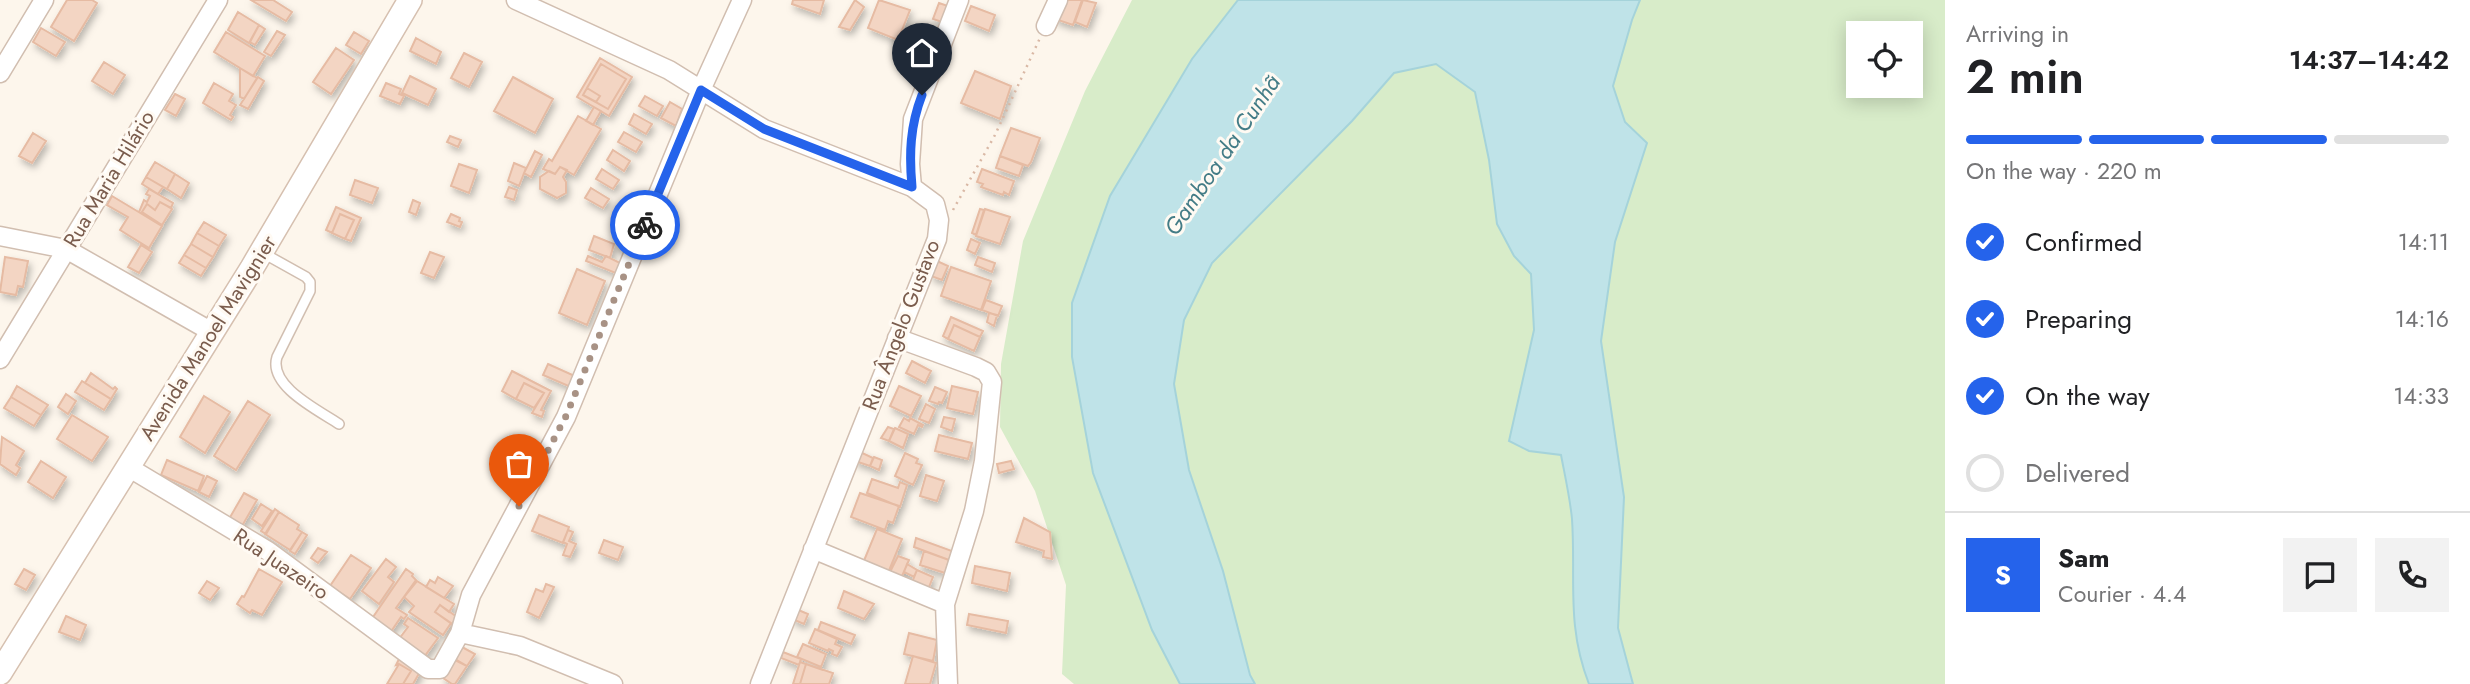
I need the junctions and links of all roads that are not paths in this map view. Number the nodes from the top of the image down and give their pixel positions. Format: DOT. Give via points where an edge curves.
graph roads {
  1 [pos="44,0"];
  2 [pos="218,0"];
  3 [pos="410,0"];
  4 [pos="516,0"];
  5 [pos="742,0"];
  6 [pos="959,0"];
  7 [pos="1058,0"];
  8 [pos="1046,26"];
  9 [pos="0,73"];
  10 [pos="701,90"];
  11 [pos="912,187"];
  12 [pos="0,236"];
  13 [pos="66,249"];
  14 [pos="262,253"];
  15 [pos="212,332"];
  16 [pos="897,338"];
  17 [pos="0,359"];
  18 [pos="339,424"];
  19 [pos="128,467"];
  20 [pos="813,549"];
  21 [pos="945,604"];
  22 [pos="460,633"];
  23 [pos="0,673"];
  24 [pos="613,684"];
  25 [pos="760,684"];
  26 [pos="948,684"];
  1 -- 9 [label="street"];
  2 -- 13 [label="street, Rua Maria Hilário"];
  3 -- 14 [label="street, Avenida Manoel Mavignier"];
  4 -- 10 [label="street, Rua Ângelo Gustavo" via="669,70"];
  5 -- 10 [label="street"];
  6 -- 11 [label="street" via="913,119"];
  7 -- 8 [label="street"];
  10 -- 11 [label="street, Rua Ângelo Gustavo" via="764,129"];
  10 -- 22 [label="street" via="566,416 471,595"];
  11 -- 16 [label="street, Rua Ângelo Gustavo" via="935,204 939,220 937,239"];
  12 -- 13 [label="street"];
  13 -- 15 [label="street"];
  13 -- 17 [label="street, Rua Maria Hilário"];
  14 -- 15 [label="street, Avenida Manoel Mavignier"];
  14 -- 18 [label="lane" via="310,282 310,291 277,357 276,372 289,389"];
  15 -- 19 [label="street, Avenida Manoel Mavignier"];
  16 -- 20 [label="street, Rua Ângelo Gustavo"];
  16 -- 21 [label="street" via="976,367 992,382 974,511"];
  19 -- 22 [label="street, Rua Juazeiro" via="268,551 428,669 440,668"];
  19 -- 23 [label="street, Avenida Manoel Mavignier"];
  20 -- 21 [label="street"];
  20 -- 25 [label="street, Rua Ângelo Gustavo"];
  21 -- 26 [label="street"];
  22 -- 24 [label="street" via="520,646"];
}
